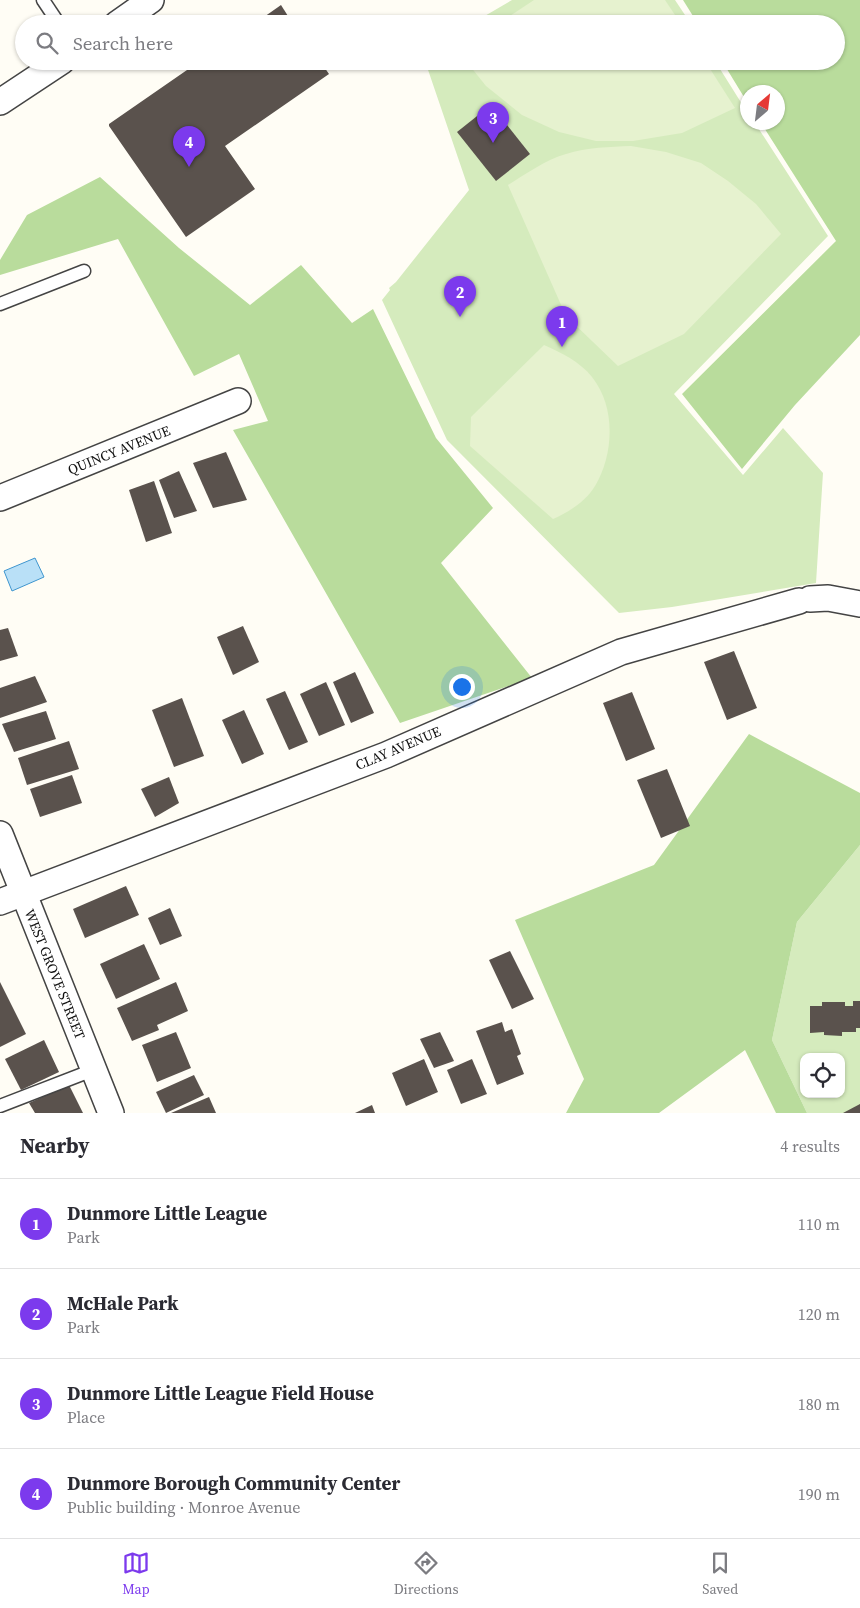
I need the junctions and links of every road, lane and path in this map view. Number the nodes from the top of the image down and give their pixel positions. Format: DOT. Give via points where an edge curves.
graph roads {
  1 [pos="42,0"];
  2 [pos="151,0"];
  3 [pos="53,15"];
  4 [pos="130,15"];
  5 [pos="48,70"];
  6 [pos="0,102"];
  7 [pos="84,271"];
  8 [pos="0,304"];
  9 [pos="238,401"];
  10 [pos="0,498"];
  11 [pos="860,604"];
  12 [pos="0,834"];
  13 [pos="24,893"];
  14 [pos="0,902"];
  15 [pos="93,1070"];
  16 [pos="0,1106"];
  17 [pos="111,1113"];
  1 -- 3 [label="lane"];
  2 -- 4 [label="street"];
  5 -- 6 [label="street"];
  7 -- 8 [label="lane"];
  9 -- 10 [label="street, QUINCY AVENUE"];
  11 -- 13 [label="street, CLAY AVENUE" via="828,598 804,600 621,652 386,755"];
  12 -- 13 [label="street, WEST GROVE STREET"];
  13 -- 14 [label="street, CLAY AVENUE"];
  13 -- 15 [label="street, WEST GROVE STREET"];
  15 -- 16 [label="lane"];
  15 -- 17 [label="street, WEST GROVE STREET"];
}
